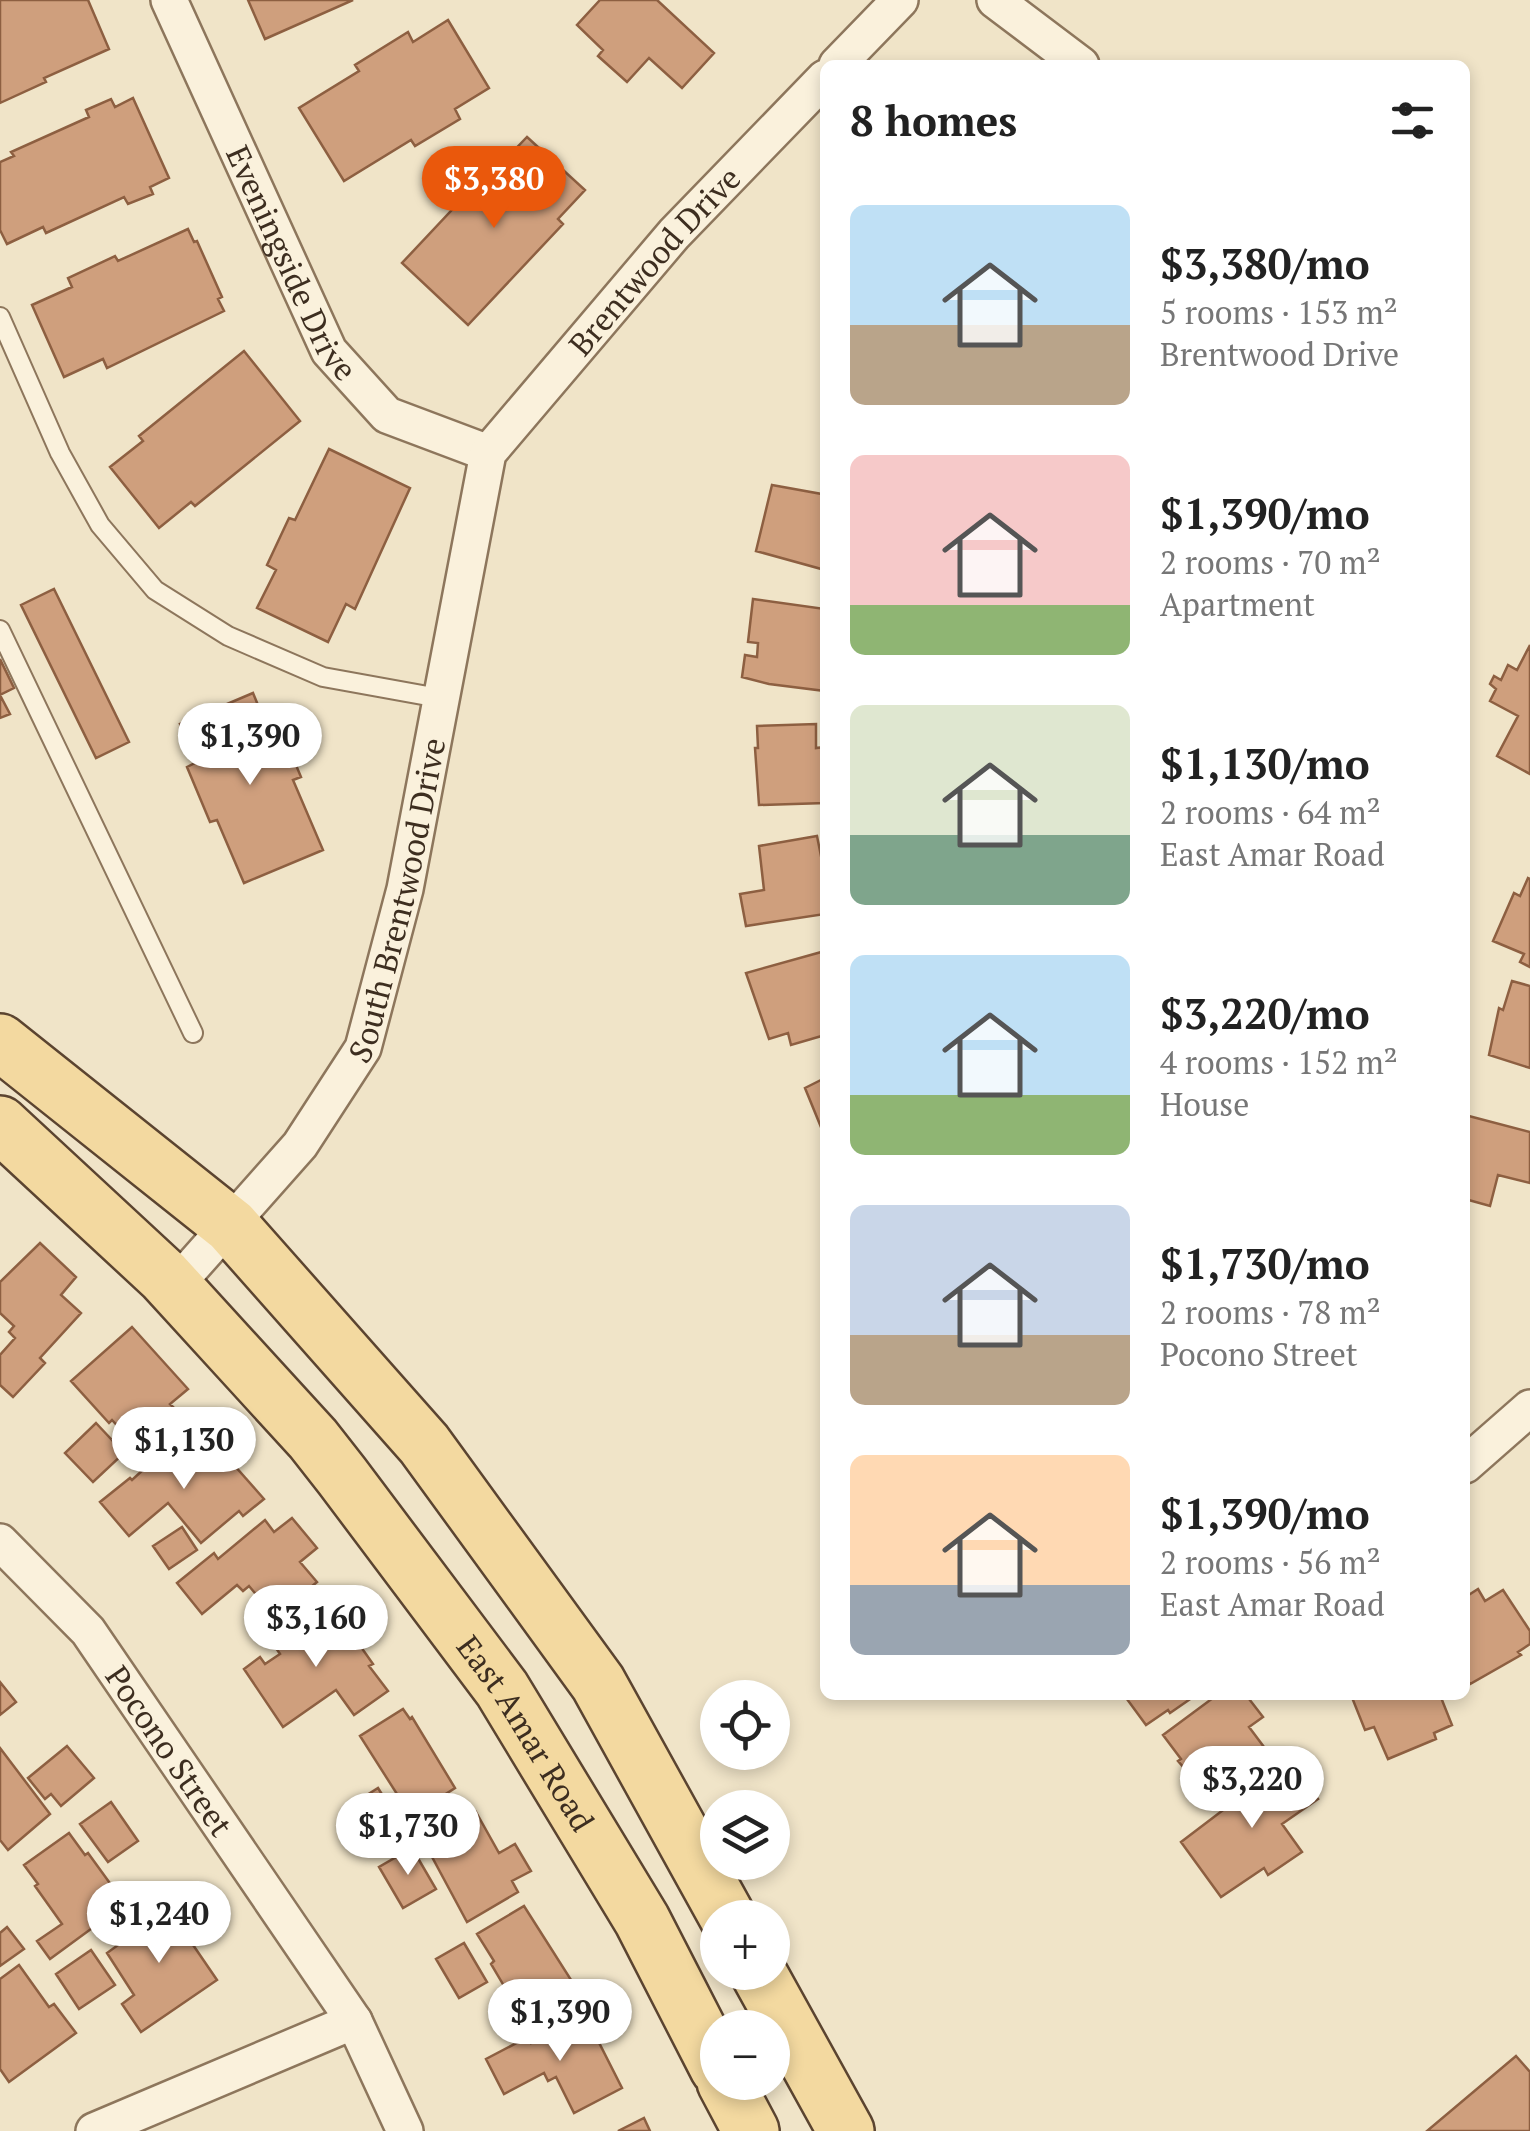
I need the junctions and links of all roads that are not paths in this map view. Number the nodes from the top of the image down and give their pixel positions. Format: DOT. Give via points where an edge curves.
graph roads {
  1 [pos="169,0"];
  2 [pos="900,0"];
  3 [pos="995,0"];
  4 [pos="842,60"];
  5 [pos="1074,60"];
  6 [pos="820,83"];
  7 [pos="0,318"];
  8 [pos="488,452"];
  9 [pos="0,630"];
  10 [pos="439,698"];
  11 [pos="193,1033"];
  12 [pos="0,1042"];
  13 [pos="0,1124"];
  14 [pos="231,1226"];
  15 [pos="174,1287"];
  16 [pos="1530,1408"];
  17 [pos="1470,1461"];
  18 [pos="0,1542"];
  19 [pos="718,1900"];
  20 [pos="768,1990"];
  21 [pos="354,2021"];
  22 [pos="700,2033"];
  23 [pos="735,2100"];
  24 [pos="94,2131"];
  25 [pos="405,2131"];
  26 [pos="751,2131"];
  27 [pos="846,2131"];
  1 -- 8 [label="street, Eveningside Drive" via="329,351 387,415"];
  2 -- 4 [label="street"];
  3 -- 5 [label="street"];
  6 -- 8 [label="street, Brentwood Drive" via="674,234"];
  7 -- 10 [label="lane" via="100,525 156,590 228,636 323,677"];
  8 -- 10 [label="street, South Brentwood Drive"];
  9 -- 11 [label="lane"];
  10 -- 14 [label="street, South Brentwood Drive" via="405,889 363,1048 300,1145"];
  12 -- 14 [label="main road"];
  13 -- 15 [label="main road, East Amar Road"];
  14 -- 15 [label="street, South Brentwood Drive"];
  14 -- 19 [label="main road" via="424,1444 598,1682"];
  15 -- 22 [label="main road, East Amar Road" via="313,1439 502,1689 642,1920"];
  16 -- 17 [label="street"];
  18 -- 21 [label="street, Pocono Street" via="88,1631"];
  20 -- 27 [label="main road"];
  21 -- 24 [label="street"];
  21 -- 25 [label="street, Pocono Street"];
  23 -- 26 [label="main road"];
}
